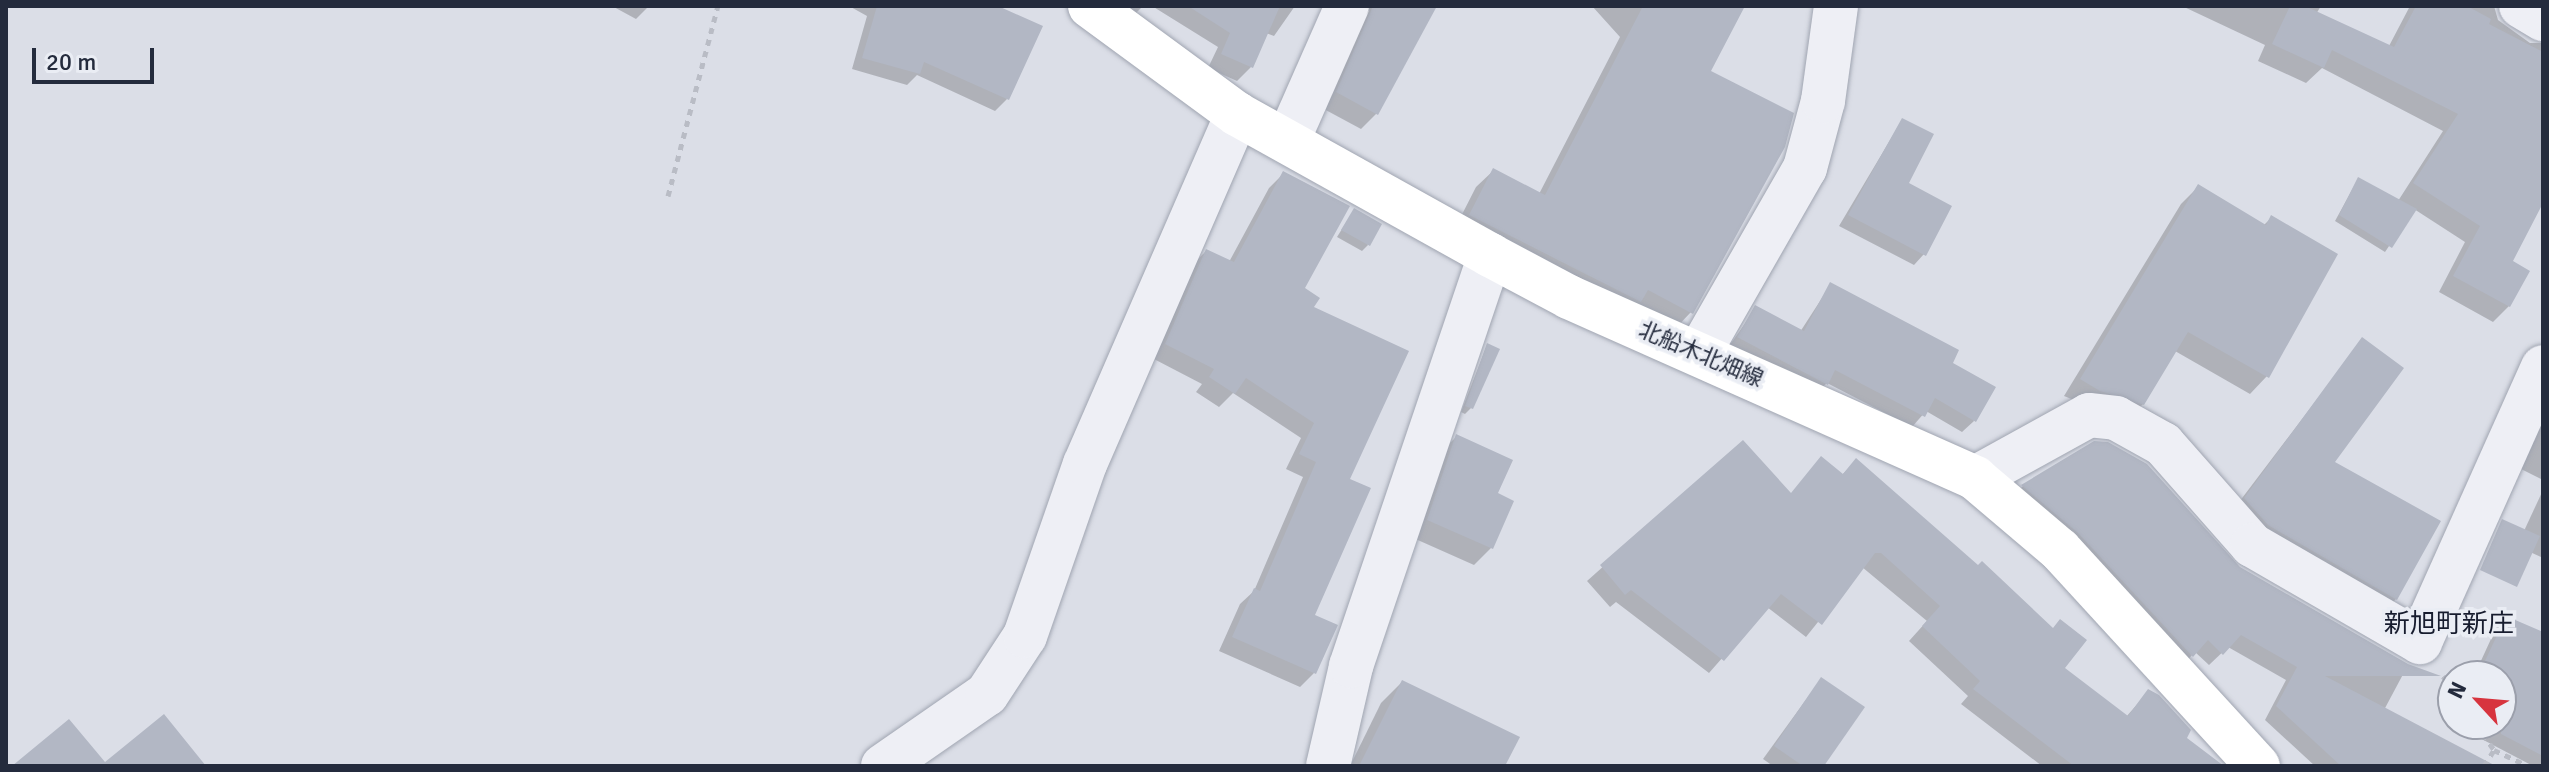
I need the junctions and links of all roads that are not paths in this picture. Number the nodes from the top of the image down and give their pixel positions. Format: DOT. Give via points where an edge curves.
graph roads {
  1 [pos="1090,6"];
  2 [pos="1347,6"];
  3 [pos="1836,6"];
  4 [pos="2521,6"];
  5 [pos="2543,19"];
  6 [pos="1237,114"];
  7 [pos="1288,140"];
  8 [pos="1490,255"];
  9 [pos="1699,353"];
  10 [pos="2543,367"];
  11 [pos="1975,478"];
  12 [pos="883,766"];
  13 [pos="1328,766"];
  14 [pos="2258,766"];
  1 -- 6 [label="main road, 北船木北畑線"];
  2 -- 7 [label="street"];
  3 -- 9 [label="street" via="1823,101 1805,168"];
  4 -- 5 [label="street"];
  6 -- 7 [label="main road, 北船木北畑線"];
  6 -- 12 [label="street" via="1085,464 1025,636 987,694"];
  7 -- 8 [label="main road, 北船木北畑線"];
  8 -- 9 [label="main road, 北船木北畑線" via="1569,297"];
  8 -- 13 [label="street" via="1356,651"];
  9 -- 11 [label="main road, 北船木北畑線"];
  10 -- 11 [label="street" via="2420,642 2252,545 2163,444 2116,418 2089,415"];
  11 -- 14 [label="main road, 北船木北畑線" via="2060,550"];
}
